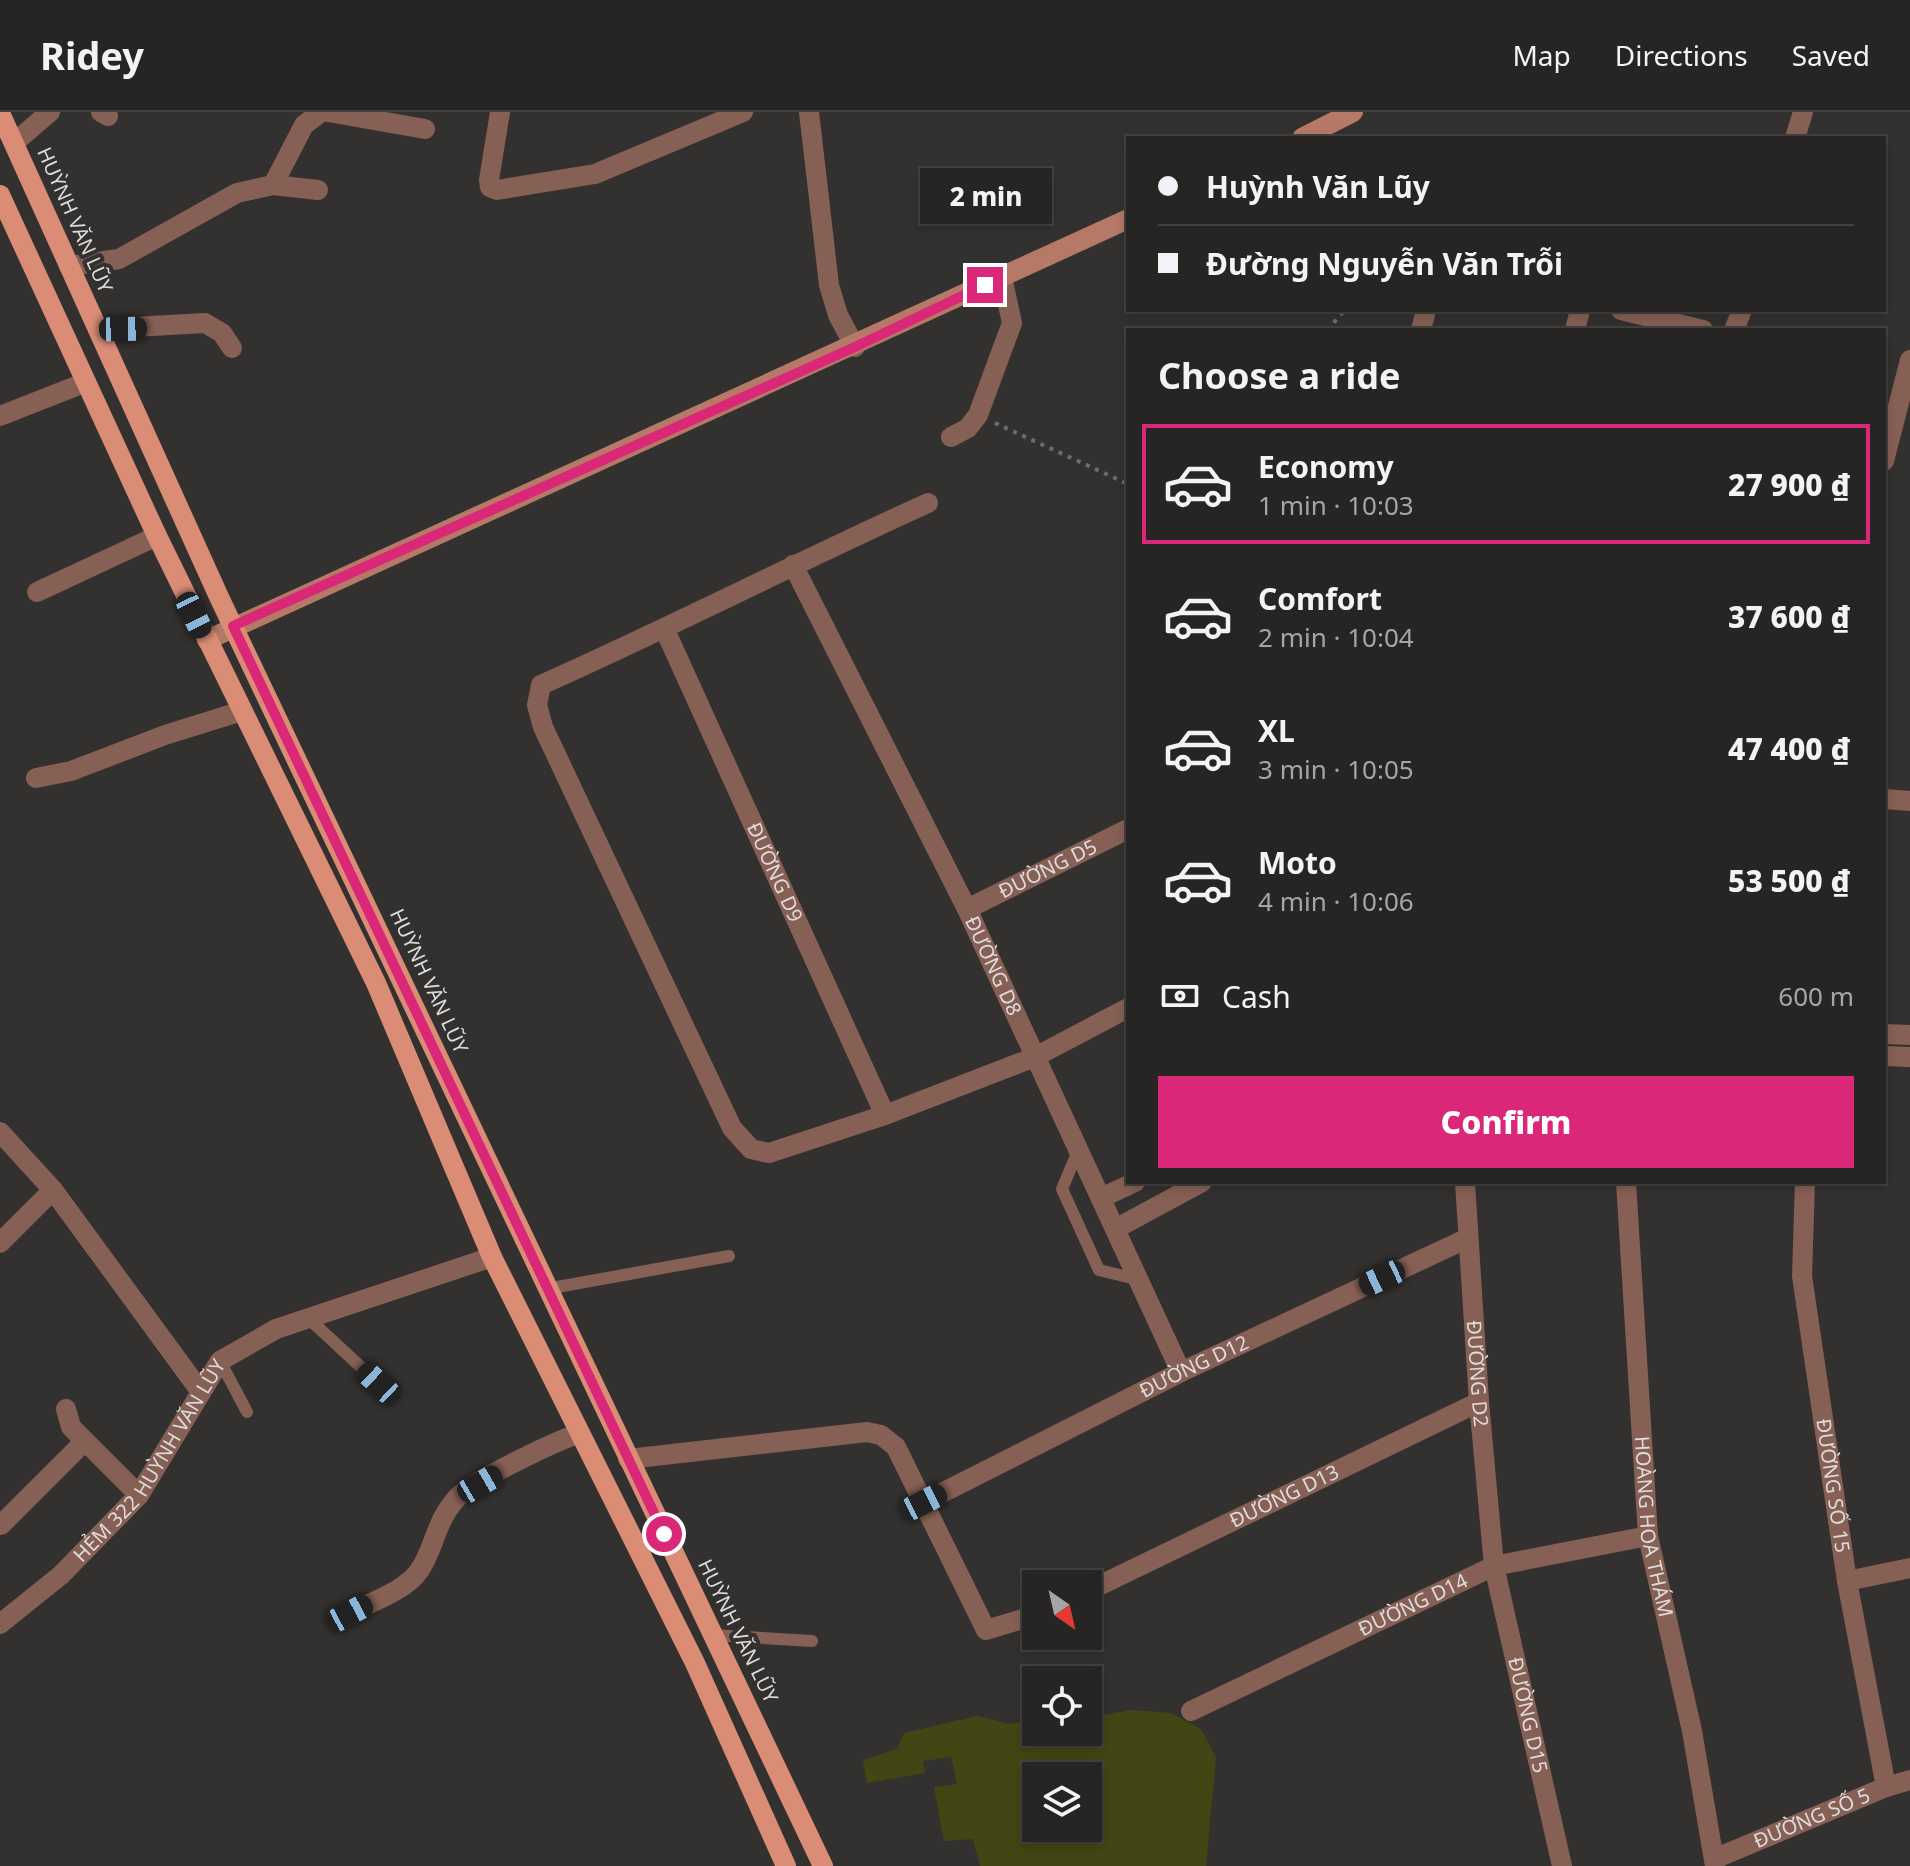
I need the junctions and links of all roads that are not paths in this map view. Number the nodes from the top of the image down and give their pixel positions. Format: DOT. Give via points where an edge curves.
graph roads {
  1 [pos="50,112"];
  2 [pos="321,112"];
  3 [pos="328,112"];
  4 [pos="500,112"];
  5 [pos="743,112"];
  6 [pos="809,112"];
  7 [pos="1353,112"];
  8 [pos="1803,112"];
  9 [pos="0,113"];
  10 [pos="425,129"];
  11 [pos="1306,136"];
  12 [pos="1796,136"];
  13 [pos="14,143"];
  14 [pos="273,185"];
  15 [pos="318,190"];
  16 [pos="0,195"];
  17 [pos="1126,220"];
  18 [pos="69,266"];
  19 [pos="1002,277"];
  20 [pos="1629,312"];
  21 [pos="1695,328"];
  22 [pos="98,329"];
  23 [pos="855,347"];
  24 [pos="232,348"];
  25 [pos="1910,360"];
  26 [pos="84,383"];
  27 [pos="0,416"];
  28 [pos="951,437"];
  29 [pos="1886,453"];
  30 [pos="928,503"];
  31 [pos="157,536"];
  32 [pos="793,565"];
  33 [pos="37,592"];
  34 [pos="233,626"];
  35 [pos="665,630"];
  36 [pos="207,640"];
  37 [pos="242,711"];
  38 [pos="36,778"];
  39 [pos="1886,799"];
  40 [pos="1910,801"];
  41 [pos="1126,830"];
  42 [pos="967,909"];
  43 [pos="1126,1009"];
  44 [pos="1886,1034"];
  45 [pos="1910,1035"];
  46 [pos="1886,1056"];
  47 [pos="1035,1057"];
  48 [pos="1910,1057"];
  49 [pos="885,1115"];
  50 [pos="0,1132"];
  51 [pos="1079,1148"];
  52 [pos="1131,1184"];
  53 [pos="1198,1184"];
  54 [pos="1465,1184"];
  55 [pos="1626,1184"];
  56 [pos="1805,1184"];
  57 [pos="53,1190"];
  58 [pos="1103,1197"];
  59 [pos="1117,1228"];
  60 [pos="1468,1238"];
  61 [pos="0,1243"];
  62 [pos="729,1256"];
  63 [pos="492,1257"];
  64 [pos="1140,1280"];
  65 [pos="546,1289"];
  66 [pos="308,1318"];
  67 [pos="220,1361"];
  68 [pos="1181,1372"];
  69 [pos="201,1392"];
  70 [pos="389,1393"];
  71 [pos="1479,1402"];
  72 [pos="66,1409"];
  73 [pos="247,1412"];
  74 [pos="580,1433"];
  75 [pos="85,1441"];
  76 [pos="628,1459"];
  77 [pos="139,1495"];
  78 [pos="924,1502"];
  79 [pos="1,1525"];
  80 [pos="1648,1536"];
  81 [pos="1494,1566"];
  82 [pos="1910,1568"];
  83 [pos="1847,1581"];
  84 [pos="1102,1584"];
  85 [pos="350,1613"];
  86 [pos="1022,1619"];
  87 [pos="0,1624"];
  88 [pos="713,1635"];
  89 [pos="812,1641"];
  90 [pos="1191,1711"];
  91 [pos="1910,1780"];
  92 [pos="1886,1787"];
  93 [pos="1714,1863"];
  94 [pos="786,1866"];
  95 [pos="823,1866"];
  96 [pos="1562,1866"];
  1 -- 13 [label="street"];
  2 -- 14 [label="street" via="304,125"];
  3 -- 10 [label="street"];
  4 -- 5 [label="street" via="489,180 497,190 595,174"];
  6 -- 23 [label="street" via="829,285"];
  7 -- 11 [label="street"];
  8 -- 12 [label="street"];
  9 -- 13 [label="main road, HUỲNH VĂN LŨY"];
  13 -- 18 [label="main road, HUỲNH VĂN LŨY"];
  14 -- 15 [label="street"];
  14 -- 18 [label="street" via="237,193 119,259"];
  16 -- 26 [label="main road"];
  17 -- 19 [label="street"];
  18 -- 22 [label="main road, HUỲNH VĂN LŨY"];
  19 -- 23 [label="street"];
  19 -- 28 [label="street" via="1012,323 978,415"];
  20 -- 21 [label="street"];
  22 -- 24 [label="street" via="205,323 222,333"];
  22 -- 34 [label="main road, HUỲNH VĂN LŨY"];
  23 -- 34 [label="street"];
  25 -- 29 [label="street"];
  26 -- 27 [label="street"];
  26 -- 31 [label="main road"];
  30 -- 32 [label="street"];
  31 -- 33 [label="street"];
  31 -- 36 [label="main road"];
  32 -- 35 [label="street"];
  32 -- 42 [label="street, ĐƯỜNG D8"];
  34 -- 36 [label="street"];
  34 -- 65 [label="main road, HUỲNH VĂN LŨY"];
  35 -- 49 [label="street, ĐƯỜNG D9"];
  35 -- 49 [label="street" via="541,685 537,705 543,727 732,1128 751,1149 769,1153"];
  36 -- 37 [label="main road"];
  37 -- 38 [label="street" via="71,771"];
  37 -- 63 [label="main road" via="376,983"];
  39 -- 40 [label="street"];
  41 -- 42 [label="street, ĐƯỜNG D5"];
  42 -- 47 [label="street, ĐƯỜNG D8"];
  43 -- 47 [label="street"];
  44 -- 45 [label="street"];
  46 -- 48 [label="street"];
  47 -- 49 [label="street"];
  47 -- 51 [label="street, ĐƯỜNG D8"];
  50 -- 57 [label="street"];
  51 -- 58 [label="street, ĐƯỜNG D8"];
  51 -- 64 [label="lane" via="1062,1189 1099,1270"];
  52 -- 58 [label="street"];
  53 -- 59 [label="street"];
  54 -- 60 [label="street, ĐƯỜNG D2"];
  55 -- 80 [label="street, HOÀNG HOA THÁM"];
  56 -- 83 [label="street, ĐƯỜNG SỐ 15" via="1802,1276"];
  57 -- 61 [label="street"];
  57 -- 69 [label="street"];
  58 -- 59 [label="street, ĐƯỜNG D8"];
  59 -- 64 [label="street, ĐƯỜNG D8"];
  60 -- 68 [label="street, ĐƯỜNG D12"];
  60 -- 71 [label="street, ĐƯỜNG D2"];
  62 -- 65 [label="lane"];
  63 -- 66 [label="street, HẺM 322 HUỲNH VĂN LŨY"];
  63 -- 74 [label="main road"];
  64 -- 68 [label="street, ĐƯỜNG D8"];
  65 -- 76 [label="main road, HUỲNH VĂN LŨY"];
  66 -- 67 [label="street, HẺM 322 HUỲNH VĂN LŨY" via="276,1329"];
  66 -- 70 [label="lane"];
  67 -- 69 [label="street, HẺM 322 HUỲNH VĂN LŨY"];
  67 -- 73 [label="lane"];
  68 -- 78 [label="street, ĐƯỜNG D12"];
  69 -- 77 [label="street, HẺM 322 HUỲNH VĂN LŨY"];
  71 -- 81 [label="street, ĐƯỜNG D2"];
  71 -- 84 [label="street, ĐƯỜNG D13"];
  72 -- 75 [label="street" via="71,1427"];
  74 -- 85 [label="street" via="547,1444 457,1497 436,1528 419,1571 407,1583"];
  74 -- 94 [label="main road" via="695,1663"];
  75 -- 77 [label="street"];
  75 -- 79 [label="street"];
  76 -- 78 [label="street" via="867,1432 896,1447"];
  76 -- 88 [label="main road, HUỲNH VĂN LŨY"];
  77 -- 87 [label="street, HẺM 322 HUỲNH VĂN LŨY" via="61,1575"];
  78 -- 86 [label="street" via="986,1630"];
  80 -- 81 [label="street, ĐƯỜNG D14"];
  80 -- 93 [label="street, HOÀNG HOA THÁM" via="1692,1731"];
  81 -- 90 [label="street, ĐƯỜNG D14"];
  81 -- 96 [label="street, ĐƯỜNG D15"];
  82 -- 83 [label="street"];
  83 -- 92 [label="street, ĐƯỜNG SỐ 15"];
  88 -- 89 [label="lane"];
  88 -- 95 [label="main road, HUỲNH VĂN LŨY"];
  91 -- 92 [label="street, ĐƯỜNG SỐ 5"];
  92 -- 93 [label="street, ĐƯỜNG SỐ 5"];
}
